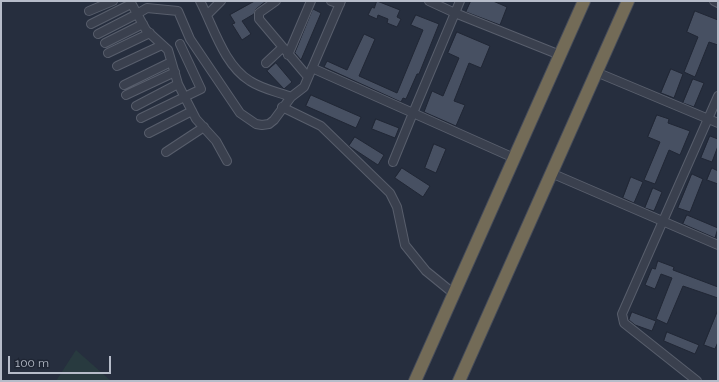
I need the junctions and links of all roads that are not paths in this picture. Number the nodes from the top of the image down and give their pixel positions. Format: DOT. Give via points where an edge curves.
graph roads {
  1 [pos="113,1"];
  2 [pos="200,1"];
  3 [pos="220,1"];
  4 [pos="276,1"];
  5 [pos="312,1"];
  6 [pos="331,1"];
  7 [pos="429,1"];
  8 [pos="460,1"];
  9 [pos="584,1"];
  10 [pos="628,1"];
  11 [pos="714,1"];
  12 [pos="130,2"];
  13 [pos="341,3"];
  14 [pos="718,3"];
  15 [pos="89,11"];
  16 [pos="455,13"];
  17 [pos="137,14"];
  18 [pos="207,15"];
  19 [pos="92,24"];
  20 [pos="143,24"];
  21 [pos="150,33"];
  22 [pos="98,34"];
  23 [pos="190,39"];
  24 [pos="105,43"];
  25 [pos="180,44"];
  26 [pos="165,47"];
  27 [pos="282,48"];
  28 [pos="108,53"];
  29 [pos="288,55"];
  30 [pos="560,55"];
  31 [pos="171,62"];
  32 [pos="266,63"];
  33 [pos="117,66"];
  34 [pos="312,68"];
  35 [pos="175,72"];
  36 [pos="596,72"];
  37 [pos="308,77"];
  38 [pos="178,84"];
  39 [pos="124,85"];
  40 [pos="126,95"];
  41 [pos="185,96"];
  42 [pos="718,96"];
  43 [pos="291,97"];
  44 [pos="136,106"];
  45 [pos="282,107"];
  46 [pos="192,111"];
  47 [pos="413,113"];
  48 [pos="141,118"];
  49 [pos="708,119"];
  50 [pos="718,123"];
  51 [pos="204,127"];
  52 [pos="149,133"];
  53 [pos="166,152"];
  54 [pos="514,158"];
  55 [pos="227,161"];
  56 [pos="393,162"];
  57 [pos="551,173"];
  58 [pos="663,222"];
  59 [pos="718,245"];
  60 [pos="453,293"];
  61 [pos="415,381"];
  62 [pos="459,381"];
  63 [pos="697,381"];
  1 -- 15 [label="street"];
  2 -- 18 [label="street"];
  3 -- 18 [label="street"];
  4 -- 27 [label="street" via="258,16"];
  5 -- 29 [label="street"];
  6 -- 13 [label="street"];
  7 -- 16 [label="street"];
  8 -- 16 [label="street"];
  9 -- 30 [label="highway"];
  10 -- 36 [label="highway"];
  11 -- 14 [label="street"];
  12 -- 17 [label="street"];
  12 -- 19 [label="street"];
  13 -- 34 [label="street"];
  16 -- 30 [label="street"];
  16 -- 47 [label="street"];
  17 -- 20 [label="street"];
  17 -- 22 [label="street"];
  17 -- 23 [label="street" via="146,8 178,11"];
  18 -- 43 [label="street" via="227,56 240,74 252,82"];
  20 -- 21 [label="street"];
  20 -- 24 [label="street"];
  21 -- 26 [label="street"];
  21 -- 28 [label="street"];
  23 -- 25 [label="street"];
  23 -- 45 [label="street" via="244,117 256,124 269,124"];
  25 -- 26 [label="street"];
  25 -- 41 [label="street" via="201,89"];
  26 -- 31 [label="street"];
  26 -- 33 [label="street"];
  27 -- 29 [label="street"];
  27 -- 32 [label="street"];
  29 -- 37 [label="street"];
  30 -- 54 [label="highway"];
  31 -- 35 [label="street"];
  31 -- 39 [label="street"];
  34 -- 37 [label="street"];
  34 -- 47 [label="street"];
  35 -- 38 [label="street"];
  35 -- 40 [label="street"];
  36 -- 49 [label="street"];
  36 -- 57 [label="highway"];
  37 -- 43 [label="street" via="304,87"];
  38 -- 41 [label="street"];
  38 -- 44 [label="street"];
  41 -- 46 [label="street"];
  41 -- 48 [label="street"];
  42 -- 49 [label="street"];
  43 -- 45 [label="street"];
  45 -- 60 [label="street" via="321,126 390,193 397,207 405,245 426,271"];
  46 -- 51 [label="street"];
  46 -- 52 [label="street"];
  47 -- 54 [label="street"];
  47 -- 56 [label="street"];
  49 -- 50 [label="street"];
  49 -- 58 [label="street"];
  51 -- 53 [label="street"];
  51 -- 55 [label="street" via="216,141"];
  54 -- 60 [label="highway"];
  57 -- 58 [label="street"];
  57 -- 62 [label="highway"];
  58 -- 59 [label="street"];
  58 -- 63 [label="street" via="622,319"];
  60 -- 61 [label="highway"];
}
